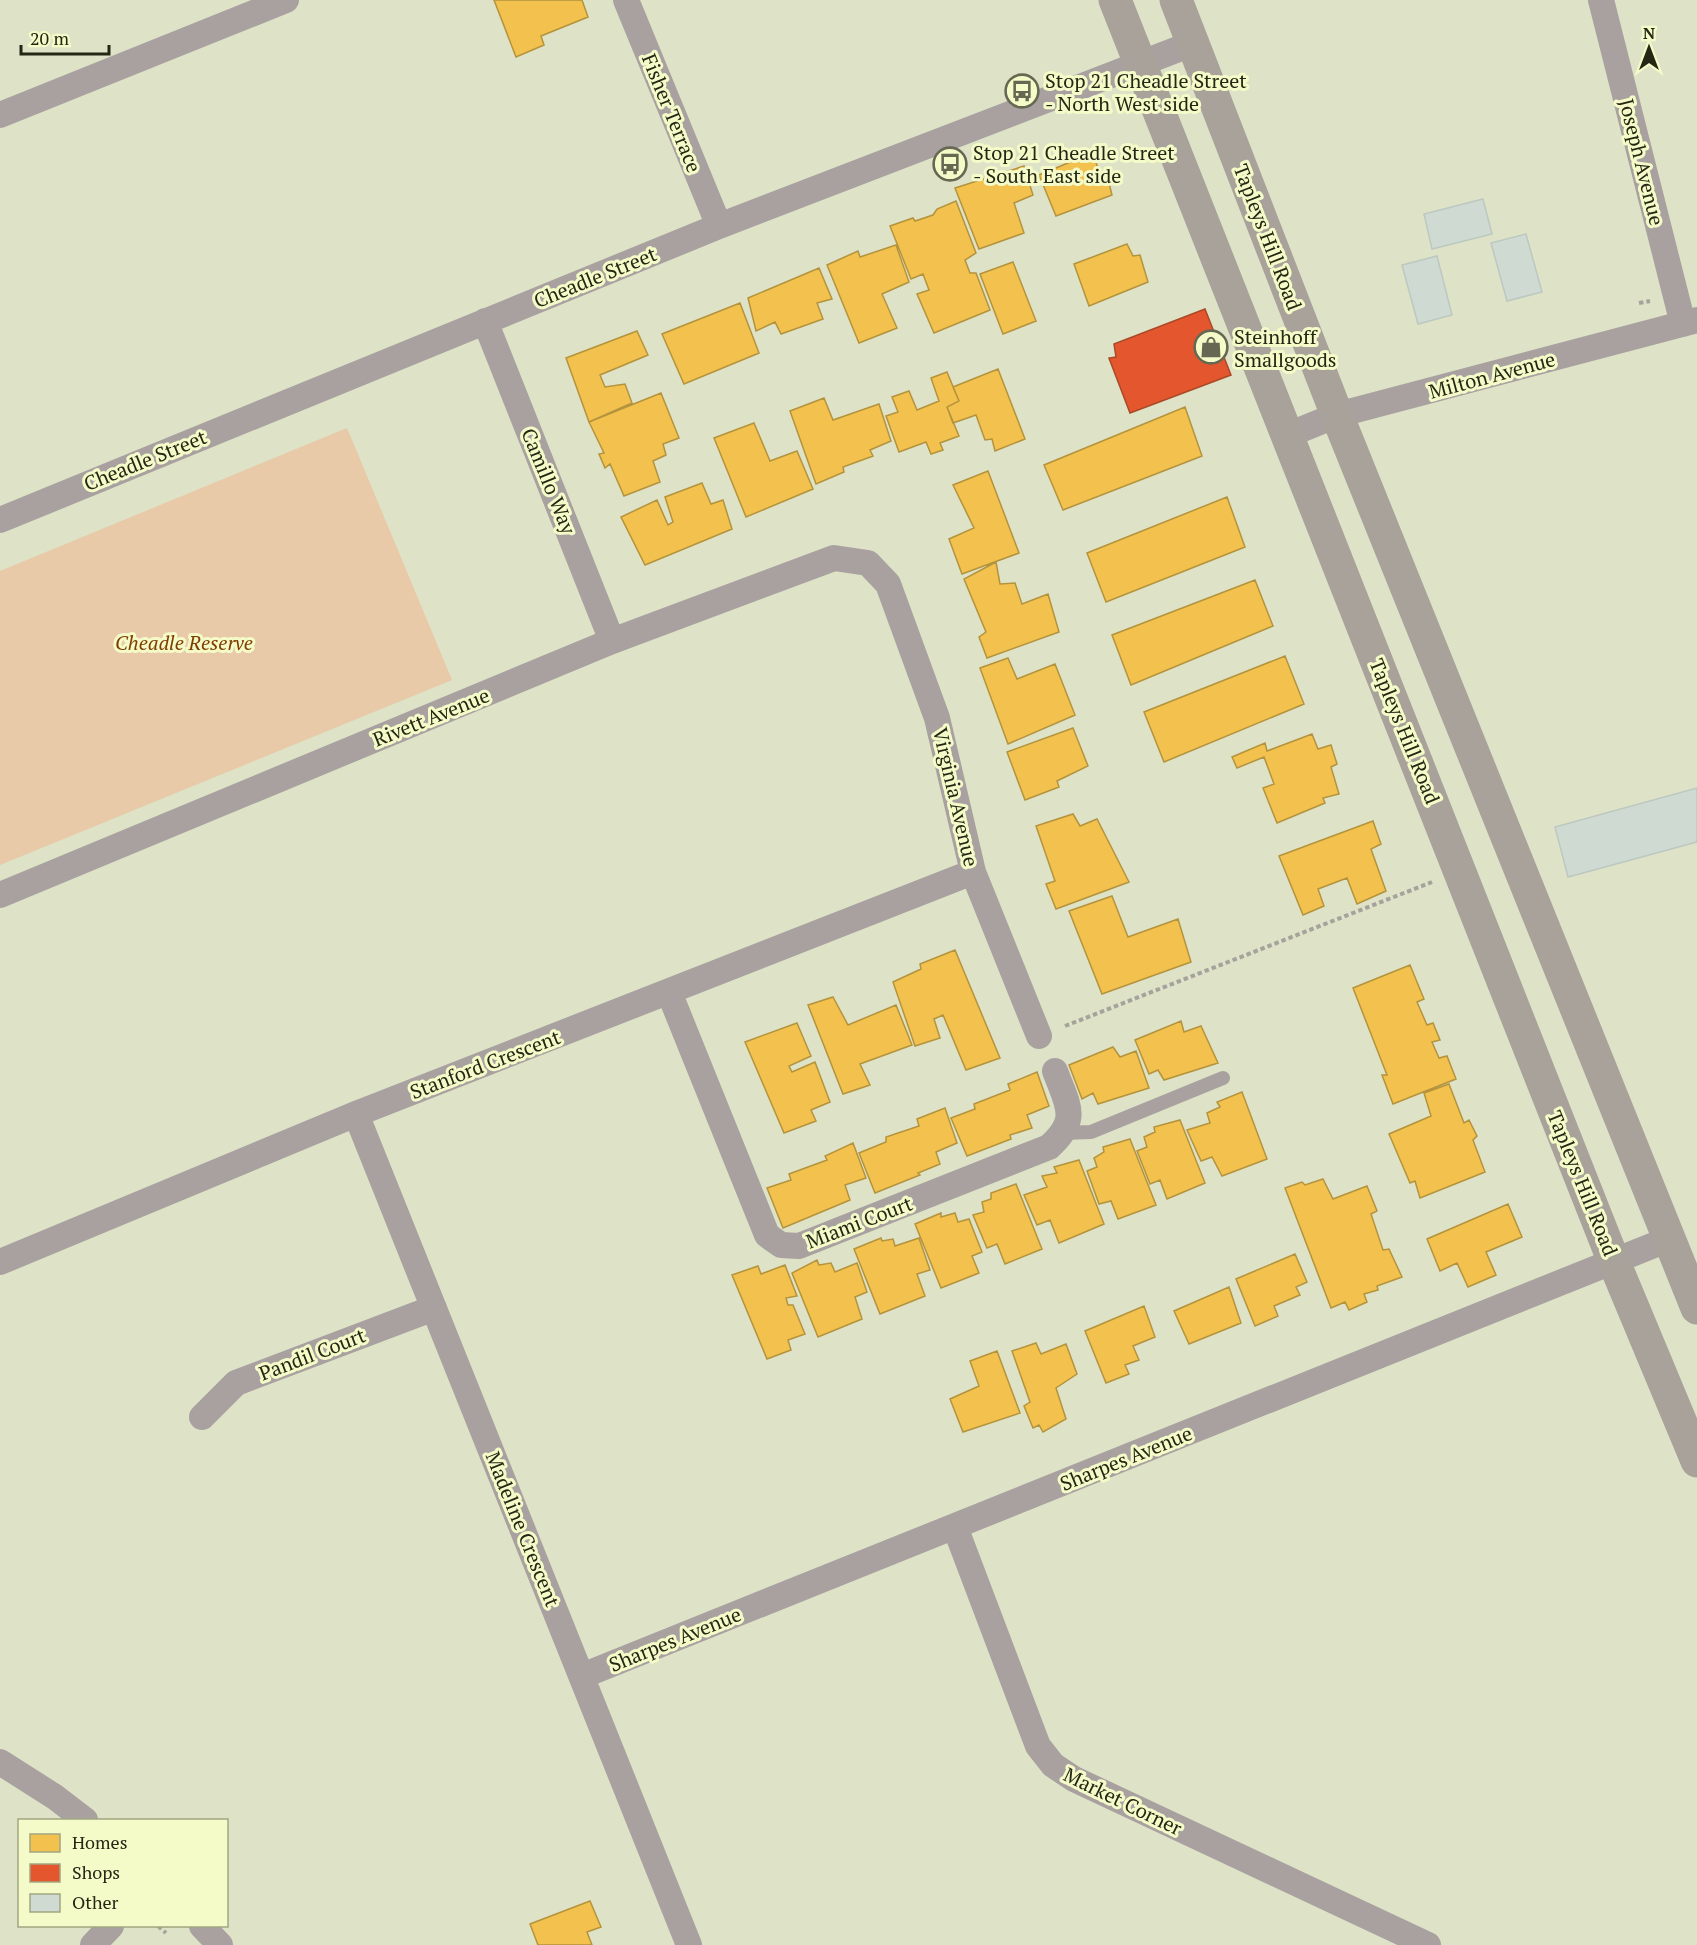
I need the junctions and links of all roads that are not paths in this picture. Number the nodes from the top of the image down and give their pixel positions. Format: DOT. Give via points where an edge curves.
graph roads {
  1 [pos="286,0"];
  2 [pos="626,0"];
  3 [pos="1115,0"];
  4 [pos="1176,0"];
  5 [pos="1601,0"];
  6 [pos="1194,43"];
  7 [pos="1141,64"];
  8 [pos="0,115"];
  9 [pos="719,226"];
  10 [pos="484,321"];
  11 [pos="1690,322"];
  12 [pos="1337,416"];
  13 [pos="1288,435"];
  14 [pos="0,520"];
  15 [pos="868,562"];
  16 [pos="612,641"];
  17 [pos="973,872"];
  18 [pos="0,895"];
  19 [pos="669,992"];
  20 [pos="1039,1036"];
  21 [pos="1055,1071"];
  22 [pos="1223,1078"];
  23 [pos="356,1114"];
  24 [pos="1064,1133"];
  25 [pos="1670,1239"];
  26 [pos="0,1262"];
  27 [pos="1614,1262"];
  28 [pos="434,1308"];
  29 [pos="1697,1308"];
  30 [pos="202,1417"];
  31 [pos="1697,1461"];
  32 [pos="955,1527"];
  33 [pos="582,1676"];
  34 [pos="0,1762"];
  35 [pos="82,1819"];
  36 [pos="110,1927"];
  37 [pos="203,1927"];
  38 [pos="93,1945"];
  39 [pos="220,1945"];
  40 [pos="689,1945"];
  41 [pos="1428,1945"];
  1 -- 8 [label="street"];
  2 -- 9 [label="street, Fisher Terrace"];
  3 -- 7 [label="main road, Tapleys Hill Road"];
  4 -- 6 [label="main road, Tapleys Hill Road"];
  5 -- 11 [label="street, Joseph Avenue"];
  6 -- 7 [label="street, Cheadle Street"];
  6 -- 12 [label="main road, Tapleys Hill Road"];
  7 -- 9 [label="street, Cheadle Street"];
  7 -- 13 [label="main road, Tapleys Hill Road"];
  9 -- 10 [label="street, Cheadle Street"];
  10 -- 14 [label="street, Cheadle Street"];
  10 -- 16 [label="street, Camillo Way"];
  11 -- 12 [label="street, Milton Avenue"];
  12 -- 13 [label="street, Milton Avenue"];
  12 -- 25 [label="main road, Tapleys Hill Road"];
  13 -- 27 [label="main road, Tapleys Hill Road"];
  15 -- 16 [label="street, Rivett Avenue" via="834,558"];
  15 -- 17 [label="street, Virginia Avenue" via="888,584 937,718"];
  16 -- 18 [label="street, Rivett Avenue"];
  17 -- 19 [label="street, Stanford Crescent"];
  17 -- 20 [label="street, Virginia Avenue"];
  19 -- 23 [label="street, Stanford Crescent"];
  19 -- 24 [label="street, Miami Court" via="767,1235 781,1245 799,1246 843,1229 1049,1147"];
  21 -- 24 [label="street" via="1070,1112"];
  22 -- 24 [label="lane" via="1091,1132"];
  23 -- 26 [label="street, Stanford Crescent"];
  23 -- 28 [label="street, Madeline Crescent"];
  25 -- 27 [label="street, Sharpes Avenue"];
  25 -- 29 [label="main road, Tapleys Hill Road"];
  27 -- 31 [label="main road, Tapleys Hill Road"];
  27 -- 32 [label="street, Sharpes Avenue"];
  28 -- 30 [label="street, Pandil Court" via="236,1383"];
  28 -- 33 [label="street, Madeline Crescent"];
  32 -- 33 [label="street, Sharpes Avenue"];
  32 -- 41 [label="street, Market Corner" via="1038,1746 1053,1766"];
  33 -- 40 [label="street, Madeline Crescent"];
  34 -- 35 [label="street"];
  36 -- 38 [label="street"];
  37 -- 39 [label="street"];
}
